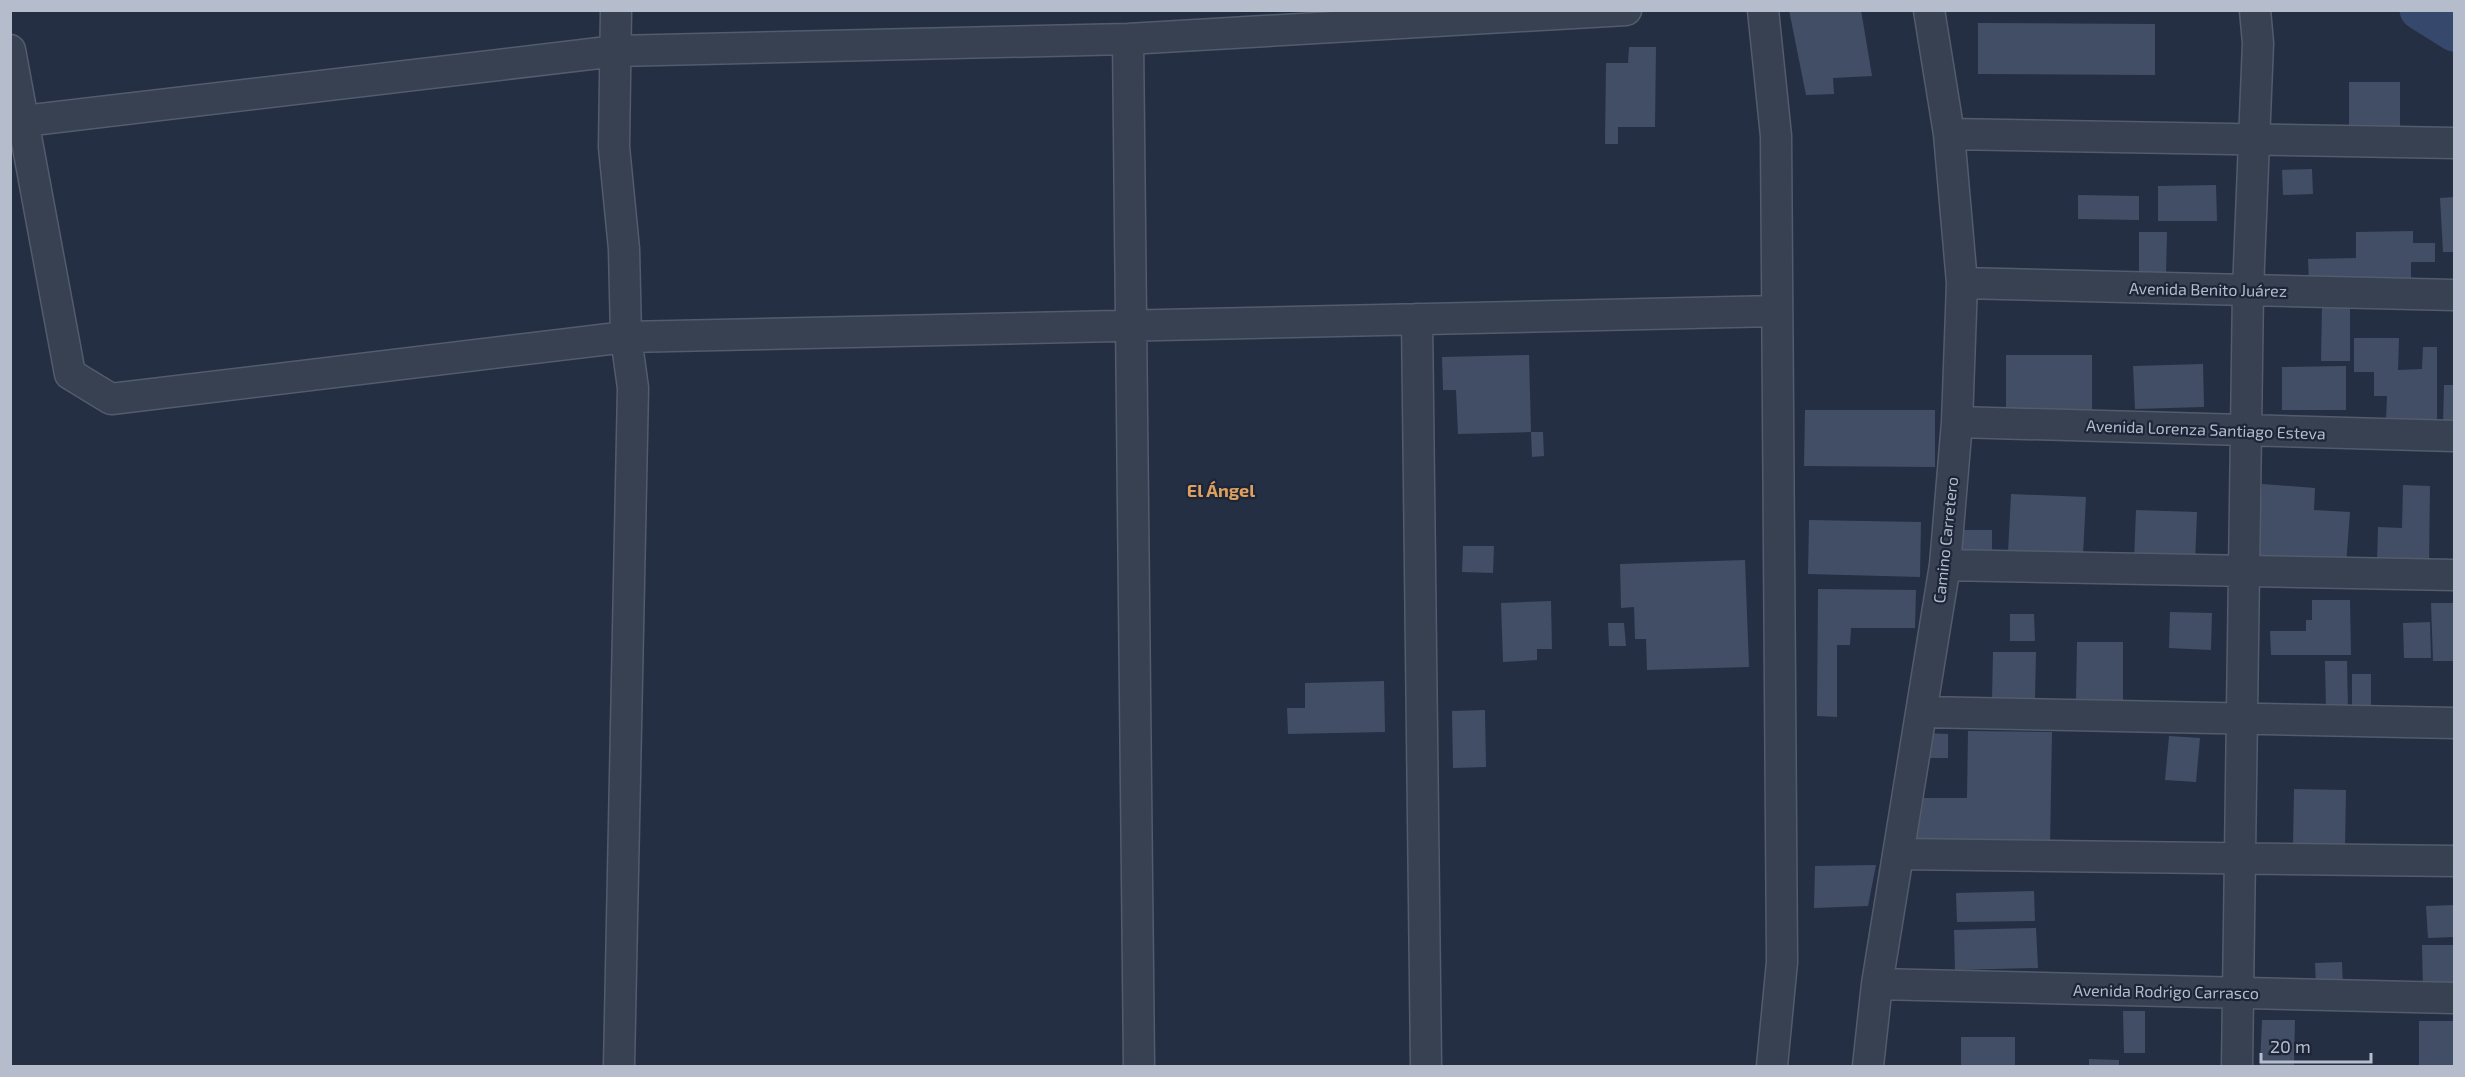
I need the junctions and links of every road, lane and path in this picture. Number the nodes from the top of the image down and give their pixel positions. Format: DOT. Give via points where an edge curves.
graph roads {
  1 [pos="616,10"];
  2 [pos="1626,10"];
  3 [pos="1763,10"];
  4 [pos="1929,10"];
  5 [pos="2255,10"];
  6 [pos="1128,39"];
  7 [pos="10,50"];
  8 [pos="616,51"];
  9 [pos="24,121"];
  10 [pos="1949,134"];
  11 [pos="2254,141"];
  12 [pos="2454,143"];
  13 [pos="1962,283"];
  14 [pos="2248,290"];
  15 [pos="2454,295"];
  16 [pos="1777,310"];
  17 [pos="1417,319"];
  18 [pos="1132,325"];
  19 [pos="626,337"];
  20 [pos="1957,422"];
  21 [pos="2246,431"];
  22 [pos="2454,436"];
  23 [pos="1945,565"];
  24 [pos="2244,570"];
  25 [pos="2454,575"];
  26 [pos="1923,712"];
  27 [pos="2242,719"];
  28 [pos="2454,723"];
  29 [pos="1898,854"];
  30 [pos="2240,858"];
  31 [pos="2454,861"];
  32 [pos="1877,984"];
  33 [pos="2238,993"];
  34 [pos="2454,998"];
  35 [pos="619,1066"];
  36 [pos="1139,1066"];
  37 [pos="1426,1066"];
  38 [pos="1772,1066"];
  39 [pos="1868,1066"];
  40 [pos="2237,1066"];
  1 -- 8 [label="street"];
  2 -- 6 [label="street"];
  3 -- 16 [label="street" via="1776,136"];
  4 -- 10 [label="street, Camino Carretero"];
  5 -- 11 [label="street" via="2258,43"];
  6 -- 8 [label="street"];
  6 -- 18 [label="street"];
  7 -- 9 [label="street"];
  8 -- 9 [label="street"];
  8 -- 19 [label="street" via="614,147 624,249"];
  9 -- 19 [label="street" via="70,374 111,399"];
  10 -- 11 [label="street"];
  10 -- 13 [label="street, Camino Carretero"];
  11 -- 12 [label="street"];
  11 -- 14 [label="street"];
  13 -- 14 [label="street, Avenida Benito Juárez"];
  13 -- 20 [label="street, Camino Carretero"];
  14 -- 15 [label="street, Avenida Benito Juárez"];
  14 -- 21 [label="street"];
  16 -- 17 [label="street"];
  16 -- 38 [label="street" via="1782,962"];
  17 -- 18 [label="street"];
  17 -- 37 [label="street"];
  18 -- 19 [label="street"];
  18 -- 36 [label="street"];
  19 -- 35 [label="street" via="633,388"];
  20 -- 21 [label="street, Avenida Lorenza Santiago Esteva"];
  20 -- 23 [label="street, Camino Carretero"];
  21 -- 22 [label="street, Avenida Lorenza Santiago Esteva"];
  21 -- 24 [label="street"];
  23 -- 24 [label="street"];
  23 -- 26 [label="street, Camino Carretero"];
  24 -- 25 [label="street"];
  24 -- 27 [label="street"];
  26 -- 27 [label="street"];
  26 -- 29 [label="street, Camino Carretero"];
  27 -- 28 [label="street"];
  27 -- 30 [label="street"];
  29 -- 30 [label="street"];
  29 -- 32 [label="street, Camino Carretero"];
  30 -- 31 [label="street"];
  30 -- 33 [label="street"];
  32 -- 33 [label="street, Avenida Rodrigo Carrasco"];
  32 -- 39 [label="street, Camino Carretero"];
  33 -- 34 [label="street, Avenida Rodrigo Carrasco"];
  33 -- 40 [label="street"];
}
